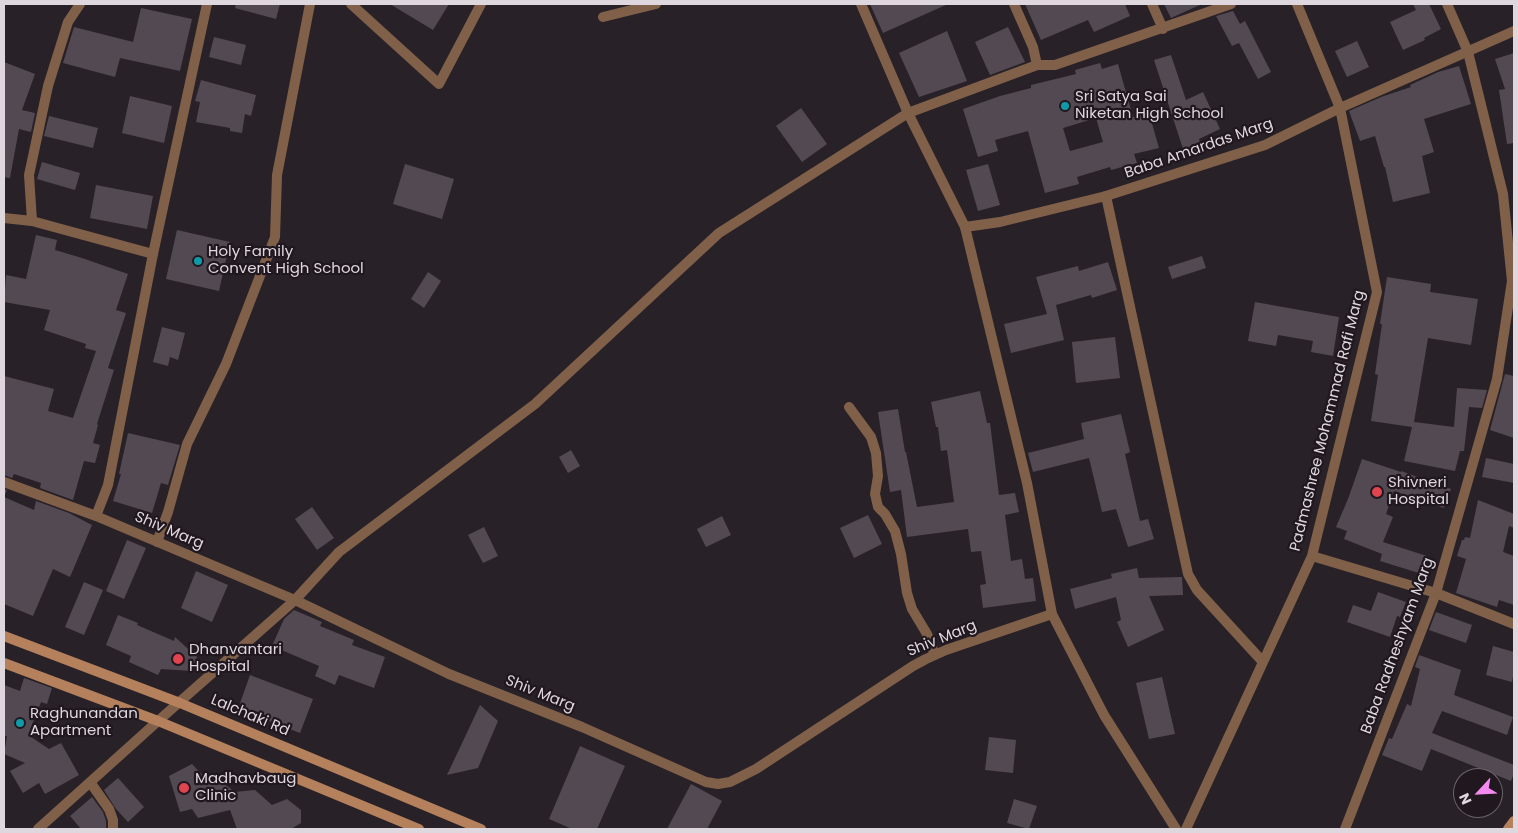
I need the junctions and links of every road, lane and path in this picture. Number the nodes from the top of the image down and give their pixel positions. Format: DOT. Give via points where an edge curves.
graph roads {
  1 [pos="80,4"];
  2 [pos="207,4"];
  3 [pos="310,4"];
  4 [pos="351,4"];
  5 [pos="481,4"];
  6 [pos="656,4"];
  7 [pos="861,4"];
  8 [pos="1014,4"];
  9 [pos="1152,4"];
  10 [pos="1231,4"];
  11 [pos="1297,4"];
  12 [pos="1447,4"];
  13 [pos="603,17"];
  14 [pos="1163,29"];
  15 [pos="1514,31"];
  16 [pos="1468,52"];
  17 [pos="1037,65"];
  18 [pos="1340,108"];
  19 [pos="908,113"];
  20 [pos="1106,196"];
  21 [pos="4,218"];
  22 [pos="32,221"];
  23 [pos="965,227"];
  24 [pos="153,254"];
  25 [pos="849,407"];
  26 [pos="4,482"];
  27 [pos="96,516"];
  28 [pos="157,542"];
  29 [pos="1312,556"];
  30 [pos="1436,593"];
  31 [pos="295,600"];
  32 [pos="1052,614"];
  33 [pos="1514,624"];
  34 [pos="4,636"];
  35 [pos="935,655"];
  36 [pos="1263,662"];
  37 [pos="4,663"];
  38 [pos="180,703"];
  39 [pos="158,721"];
  40 [pos="90,782"];
  41 [pos="1514,821"];
  42 [pos="38,829"];
  43 [pos="113,829"];
  44 [pos="419,829"];
  45 [pos="481,829"];
  46 [pos="1176,829"];
  47 [pos="1186,829"];
  48 [pos="1345,829"];
  49 [pos="1508,829"];
  1 -- 22 [label="street" via="68,22 48,86 29,175"];
  2 -- 24 [label="street"];
  3 -- 28 [label="street" via="277,175 275,237 226,364 187,444"];
  4 -- 5 [label="street" via="439,84"];
  6 -- 13 [label="street"];
  7 -- 19 [label="street"];
  8 -- 17 [label="street" via="1033,47"];
  9 -- 14 [label="street"];
  10 -- 14 [label="street"];
  11 -- 18 [label="street, Padmashree Mohammad Rafi Marg"];
  12 -- 16 [label="street, Baba Radheshyam Marg"];
  14 -- 17 [label="street" via="1055,65"];
  15 -- 16 [label="street, Baba Amardas Marg"];
  16 -- 18 [label="street, Baba Amardas Marg"];
  16 -- 30 [label="street, Baba Radheshyam Marg" via="1503,194 1512,281 1497,379"];
  17 -- 19 [label="street"];
  18 -- 20 [label="street, Baba Amardas Marg" via="1266,145"];
  18 -- 29 [label="street, Padmashree Mohammad Rafi Marg" via="1377,292"];
  19 -- 23 [label="street"];
  19 -- 31 [label="street" via="719,233 536,404 339,552"];
  20 -- 23 [label="street, Baba Amardas Marg" via="1000,222"];
  20 -- 36 [label="street" via="1188,574 1197,590"];
  21 -- 22 [label="street"];
  22 -- 24 [label="street"];
  23 -- 32 [label="street" via="1027,483"];
  24 -- 27 [label="street" via="108,485"];
  25 -- 35 [label="street" via="871,437 876,454 878,476 875,494 878,507 895,531 912,609"];
  26 -- 27 [label="street, Shiv Marg"];
  27 -- 28 [label="street, Shiv Marg"];
  28 -- 31 [label="street, Shiv Marg"];
  29 -- 30 [label="street"];
  29 -- 36 [label="street, Padmashree Mohammad Rafi Marg"];
  30 -- 33 [label="street"];
  30 -- 48 [label="street, Baba Radheshyam Marg"];
  31 -- 35 [label="street, Shiv Marg" via="448,674 582,727 706,782 718,784 730,782 756,769 913,666"];
  31 -- 38 [label="street"];
  32 -- 35 [label="street, Shiv Marg"];
  32 -- 46 [label="street" via="1104,716"];
  34 -- 38 [label="main road, Lalchaki Rd"];
  36 -- 47 [label="street, Padmashree Mohammad Rafi Marg"];
  37 -- 39 [label="main road"];
  38 -- 39 [label="street"];
  38 -- 45 [label="main road, Lalchaki Rd"];
  39 -- 40 [label="street"];
  39 -- 44 [label="main road"];
  40 -- 42 [label="street"];
  40 -- 43 [label="street" via="109,809"];
  41 -- 49 [label="main road"];
}
